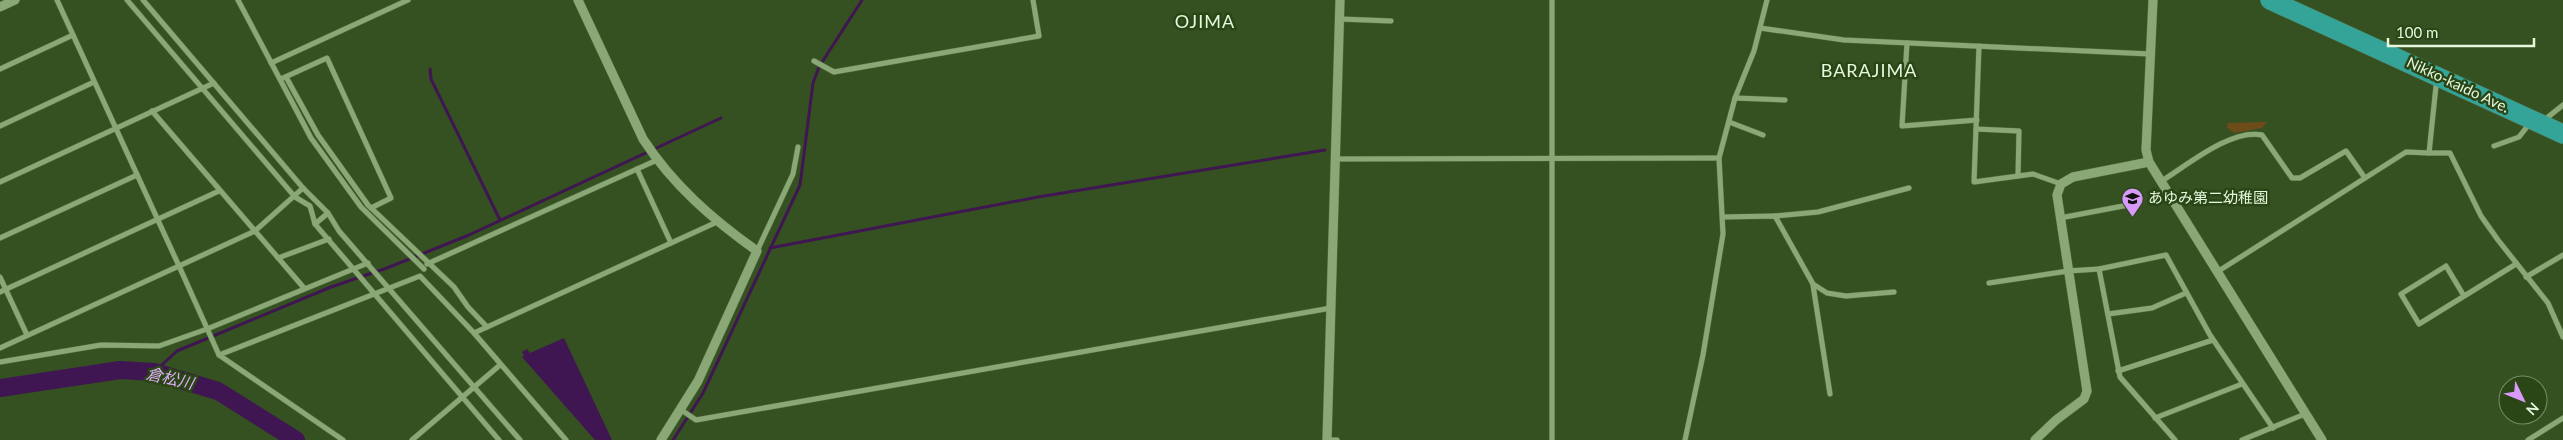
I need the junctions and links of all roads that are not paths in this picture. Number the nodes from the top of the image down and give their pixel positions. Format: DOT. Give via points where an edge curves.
graph roads {
  1 [pos="15,0"];
  2 [pos="56,0"];
  3 [pos="127,0"];
  4 [pos="143,0"];
  5 [pos="238,0"];
  6 [pos="408,0"];
  7 [pos="578,0"];
  8 [pos="1033,0"];
  9 [pos="1340,0"];
  10 [pos="1552,0"];
  11 [pos="1767,0"];
  12 [pos="2153,0"];
  13 [pos="2270,0"];
  14 [pos="0,7"];
  15 [pos="1340,19"];
  16 [pos="1391,21"];
  17 [pos="1760,28"];
  18 [pos="73,35"];
  19 [pos="1907,43"];
  20 [pos="1980,46"];
  21 [pos="2150,54"];
  22 [pos="814,61"];
  23 [pos="270,63"];
  24 [pos="0,69"];
  25 [pos="286,76"];
  26 [pos="2440,77"];
  27 [pos="280,79"];
  28 [pos="94,82"];
  29 [pos="214,83"];
  30 [pos="202,88"];
  31 [pos="1735,98"];
  32 [pos="1785,100"];
  33 [pos="2563,105"];
  34 [pos="152,112"];
  35 [pos="1977,120"];
  36 [pos="1729,122"];
  37 [pos="2537,122"];
  38 [pos="0,126"];
  39 [pos="116,128"];
  40 [pos="1976,129"];
  41 [pos="2563,134"];
  42 [pos="1763,135"];
  43 [pos="2494,146"];
  44 [pos="798,147"];
  45 [pos="2429,153"];
  46 [pos="1552,157"];
  47 [pos="1337,158"];
  48 [pos="1719,158"];
  49 [pos="656,160"];
  50 [pos="2149,162"];
  51 [pos="637,169"];
  52 [pos="137,175"];
  53 [pos="2018,176"];
  54 [pos="2366,178"];
  55 [pos="0,182"];
  56 [pos="2159,183"];
  57 [pos="2061,184"];
  58 [pos="304,188"];
  59 [pos="1909,188"];
  60 [pos="219,191"];
  61 [pos="295,197"];
  62 [pos="2139,203"];
  63 [pos="372,208"];
  64 [pos="328,213"];
  65 [pos="1723,216"];
  66 [pos="1775,216"];
  67 [pos="2060,218"];
  68 [pos="158,220"];
  69 [pos="717,222"];
  70 [pos="315,224"];
  71 [pos="254,231"];
  72 [pos="0,238"];
  73 [pos="329,239"];
  74 [pos="671,243"];
  75 [pos="757,251"];
  76 [pos="2563,255"];
  77 [pos="278,258"];
  78 [pos="428,262"];
  79 [pos="368,263"];
  80 [pos="2516,264"];
  81 [pos="179,266"];
  82 [pos="424,269"];
  83 [pos="2099,269"];
  84 [pos="354,270"];
  85 [pos="2068,271"];
  86 [pos="2216,272"];
  87 [pos="420,276"];
  88 [pos="0,277"];
  89 [pos="2526,277"];
  90 [pos="1989,283"];
  91 [pos="1813,284"];
  92 [pos="304,288"];
  93 [pos="391,288"];
  94 [pos="3,290"];
  95 [pos="1894,292"];
  96 [pos="2186,293"];
  97 [pos="376,294"];
  98 [pos="2464,296"];
  99 [pos="1332,308"];
  100 [pos="2108,314"];
  101 [pos="488,327"];
  102 [pos="207,329"];
  103 [pos="474,333"];
  104 [pos="27,335"];
  105 [pos="2563,337"];
  106 [pos="2214,340"];
  107 [pos="0,348"];
  108 [pos="219,355"];
  109 [pos="0,362"];
  110 [pos="500,365"];
  111 [pos="2118,371"];
  112 [pos="2242,384"];
  113 [pos="474,387"];
  114 [pos="1830,394"];
  115 [pos="463,397"];
  116 [pos="680,409"];
  117 [pos="2305,414"];
  118 [pos="2155,418"];
  119 [pos="2563,418"];
  120 [pos="2273,428"];
  121 [pos="343,440"];
  122 [pos="412,440"];
  123 [pos="499,440"];
  124 [pos="520,440"];
  125 [pos="566,440"];
  126 [pos="661,440"];
  127 [pos="1327,440"];
  128 [pos="1337,440"];
  129 [pos="1552,440"];
  130 [pos="1685,440"];
  131 [pos="2036,440"];
  132 [pos="2175,440"];
  133 [pos="2242,440"];
  134 [pos="2322,440"];
  135 [pos="2528,440"];
  1 -- 14 [label="street"];
  2 -- 18 [label="street"];
  3 -- 30 [label="street"];
  4 -- 29 [label="street"];
  5 -- 23 [label="street"];
  6 -- 23 [label="street"];
  7 -- 49 [label="street"];
  8 -- 22 [label="street" via="1039,36 834,72"];
  9 -- 15 [label="street"];
  10 -- 46 [label="street"];
  11 -- 17 [label="street"];
  12 -- 21 [label="street"];
  13 -- 26 [label="highway, Nikko-kaido Ave."];
  15 -- 16 [label="street"];
  15 -- 47 [label="street"];
  17 -- 19 [label="street" via="1844,40"];
  17 -- 31 [label="street"];
  18 -- 24 [label="street"];
  18 -- 28 [label="street"];
  19 -- 20 [label="street"];
  19 -- 35 [label="street" via="1902,126"];
  20 -- 21 [label="street"];
  20 -- 35 [label="street"];
  21 -- 50 [label="street" via="2146,150"];
  23 -- 27 [label="street"];
  25 -- 27 [label="street"];
  25 -- 63 [label="street" via="318,136"];
  25 -- 63 [label="street" via="327,58 391,198"];
  26 -- 37 [label="highway, Nikko-kaido Ave."];
  26 -- 45 [label="street" via="2436,86"];
  27 -- 82 [label="street" via="312,138 362,207"];
  28 -- 38 [label="street"];
  28 -- 39 [label="street"];
  29 -- 30 [label="street"];
  29 -- 58 [label="street"];
  30 -- 34 [label="street"];
  30 -- 61 [label="street"];
  31 -- 32 [label="street"];
  31 -- 36 [label="street"];
  33 -- 37 [label="street"];
  34 -- 39 [label="street"];
  34 -- 60 [label="street"];
  35 -- 40 [label="street"];
  36 -- 42 [label="street"];
  36 -- 48 [label="street"];
  37 -- 41 [label="highway, Nikko-kaido Ave."];
  37 -- 43 [label="street" via="2519,136"];
  39 -- 52 [label="street"];
  39 -- 55 [label="street"];
  40 -- 53 [label="street" via="2019,131"];
  40 -- 53 [label="street" via="1974,182"];
  44 -- 75 [label="street" via="794,174"];
  45 -- 54 [label="street" via="2406,152"];
  45 -- 80 [label="street" via="2450,153 2481,216"];
  46 -- 47 [label="street"];
  46 -- 48 [label="street"];
  46 -- 129 [label="street"];
  47 -- 99 [label="street"];
  48 -- 65 [label="street"];
  49 -- 51 [label="street"];
  49 -- 69 [label="street" via="676,184"];
  50 -- 56 [label="street"];
  50 -- 57 [label="street" via="2073,177"];
  51 -- 74 [label="street"];
  51 -- 78 [label="street"];
  52 -- 68 [label="street"];
  52 -- 72 [label="street"];
  53 -- 57 [label="street" via="2033,174"];
  54 -- 56 [label="street" via="2346,151 2300,178 2292,178 2262,135 2257,134 2229,139"];
  54 -- 86 [label="street"];
  56 -- 86 [label="street"];
  57 -- 67 [label="street" via="2057,195"];
  58 -- 61 [label="street"];
  58 -- 64 [label="street"];
  59 -- 66 [label="street" via="1818,212"];
  60 -- 68 [label="street"];
  60 -- 71 [label="street"];
  61 -- 70 [label="street" via="310,206"];
  61 -- 71 [label="street"];
  62 -- 67 [label="street"];
  63 -- 78 [label="street"];
  64 -- 70 [label="street"];
  64 -- 79 [label="street" via="339,231"];
  65 -- 66 [label="street"];
  65 -- 130 [label="street" via="1723,234 1703,355"];
  66 -- 91 [label="street"];
  67 -- 85 [label="street"];
  68 -- 81 [label="street"];
  68 -- 94 [label="street"];
  69 -- 74 [label="street"];
  69 -- 75 [label="street"];
  70 -- 73 [label="street"];
  71 -- 77 [label="street"];
  71 -- 81 [label="street"];
  73 -- 77 [label="street"];
  73 -- 84 [label="street"];
  74 -- 101 [label="street"];
  75 -- 116 [label="street" via="698,381"];
  76 -- 89 [label="street"];
  77 -- 92 [label="street"];
  78 -- 82 [label="street"];
  78 -- 101 [label="street"];
  79 -- 84 [label="street"];
  79 -- 93 [label="street"];
  80 -- 89 [label="street"];
  80 -- 98 [label="street"];
  81 -- 102 [label="street"];
  81 -- 104 [label="street"];
  82 -- 87 [label="street"];
  83 -- 85 [label="street"];
  83 -- 96 [label="street" via="2166,255"];
  83 -- 100 [label="street"];
  84 -- 92 [label="street"];
  84 -- 97 [label="street"];
  85 -- 90 [label="street"];
  85 -- 131 [label="street" via="2086,396"];
  86 -- 117 [label="street"];
  87 -- 93 [label="street"];
  87 -- 103 [label="street"];
  88 -- 94 [label="street"];
  89 -- 105 [label="street" via="2548,303"];
  91 -- 95 [label="street" via="1827,293 1846,296"];
  91 -- 114 [label="street"];
  92 -- 102 [label="street"];
  93 -- 97 [label="street"];
  93 -- 113 [label="street"];
  94 -- 104 [label="street"];
  96 -- 100 [label="street" via="2152,308"];
  96 -- 106 [label="street"];
  97 -- 108 [label="street"];
  97 -- 115 [label="street"];
  98 -- 98 [label="street" via="2446,266 2401,294 2420,324"];
  99 -- 116 [label="street" via="696,420"];
  99 -- 127 [label="street"];
  100 -- 111 [label="street"];
  101 -- 103 [label="street"];
  102 -- 108 [label="street"];
  102 -- 109 [label="street" via="159,346 101,345"];
  103 -- 110 [label="street"];
  104 -- 107 [label="street"];
  106 -- 111 [label="street"];
  106 -- 112 [label="street"];
  108 -- 121 [label="street"];
  110 -- 113 [label="street"];
  110 -- 125 [label="street"];
  111 -- 118 [label="street"];
  112 -- 118 [label="street"];
  112 -- 120 [label="street"];
  113 -- 115 [label="street"];
  113 -- 124 [label="street"];
  115 -- 122 [label="street"];
  115 -- 123 [label="street"];
  116 -- 126 [label="street"];
  117 -- 120 [label="street"];
  117 -- 134 [label="street"];
  118 -- 132 [label="street"];
  119 -- 135 [label="street"];
  120 -- 133 [label="street"];
  127 -- 128 [label="street"];
}
